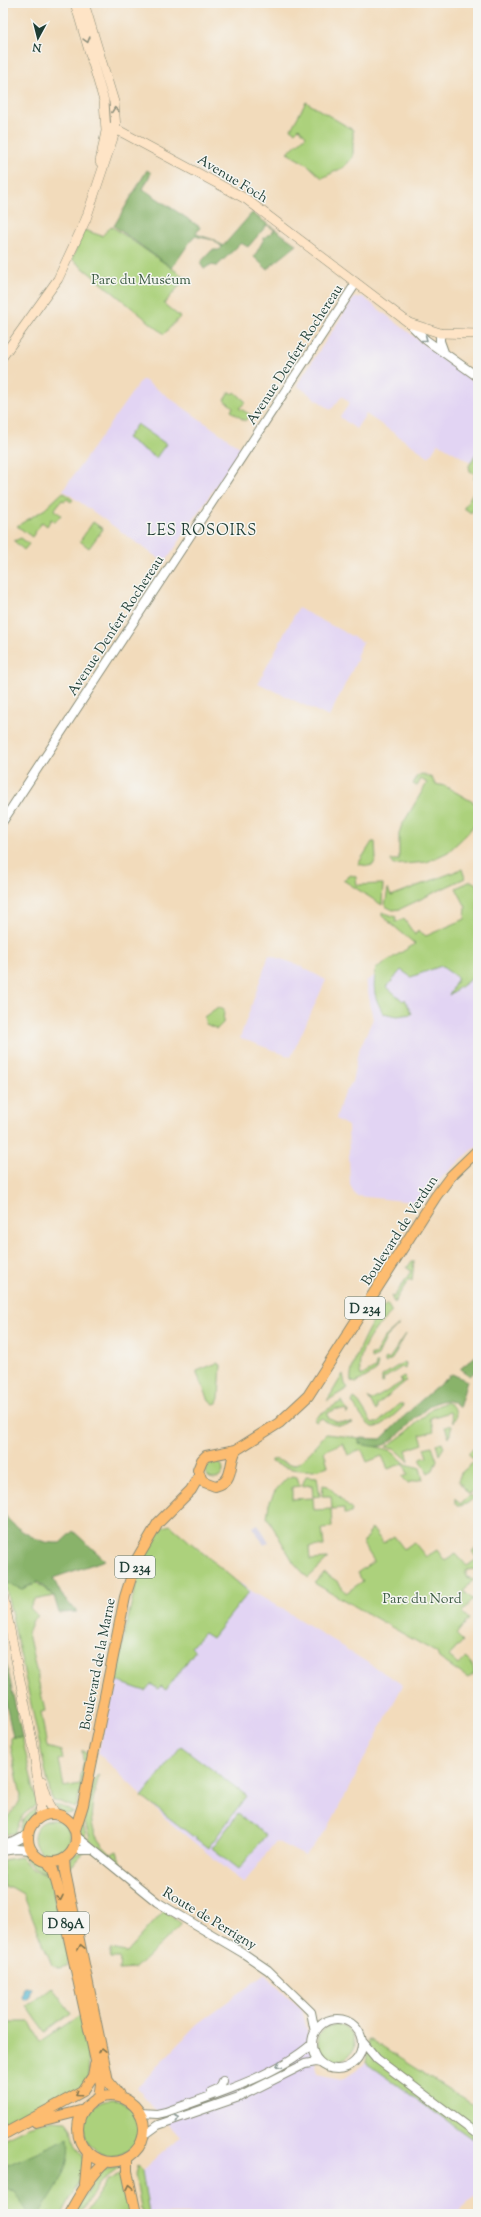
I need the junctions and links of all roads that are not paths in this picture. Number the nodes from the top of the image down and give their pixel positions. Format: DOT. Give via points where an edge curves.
graph roads {
  1 [pos="74,3"];
  2 [pos="84,3"];
  3 [pos="106,126"];
  4 [pos="116,129"];
  5 [pos="93,195"];
  6 [pos="359,286"];
  7 [pos="409,323"];
  8 [pos="440,333"];
  9 [pos="478,334"];
  10 [pos="444,352"];
  11 [pos="3,356"];
  12 [pos="478,377"];
  13 [pos="3,821"];
  14 [pos="478,1150"];
  15 [pos="236,1450"];
  16 [pos="218,1454"];
  17 [pos="230,1467"];
  18 [pos="199,1476"];
  19 [pos="207,1484"];
  20 [pos="192,1490"];
  21 [pos="3,1595"];
  22 [pos="33,1745"];
  23 [pos="79,1814"];
  24 [pos="61,1816"];
  25 [pos="39,1818"];
  26 [pos="75,1833"];
  27 [pos="29,1834"];
  28 [pos="3,1845"];
  29 [pos="32,1850"];
  30 [pos="73,1850"];
  31 [pos="93,1850"];
  32 [pos="3,1852"];
  33 [pos="64,1859"];
  34 [pos="48,1862"];
  35 [pos="311,2012"];
  36 [pos="327,2021"];
  37 [pos="315,2032"];
  38 [pos="362,2041"];
  39 [pos="312,2044"];
  40 [pos="358,2058"];
  41 [pos="377,2059"];
  42 [pos="95,2061"];
  43 [pos="320,2063"];
  44 [pos="223,2081"];
  45 [pos="121,2097"];
  46 [pos="99,2098"];
  47 [pos="176,2108"];
  48 [pos="84,2110"];
  49 [pos="140,2113"];
  50 [pos="5,2134"];
  51 [pos="478,2135"];
  52 [pos="143,2136"];
  53 [pos="88,2153"];
  54 [pos="127,2159"];
  55 [pos="106,2162"];
  56 [pos="85,2186"];
  57 [pos="69,2214"];
  58 [pos="136,2214"];
  1 -- 3 [label="main road, one-way" via="103,95"];
  4 -- 2 [label="main road, one-way" via="114,102"];
  3 -- 4 [label="main road, Avenue Foch"];
  3 -- 5 [label="main road"];
  4 -- 5 [label="main road"];
  4 -- 6 [label="main road, Avenue Foch" via="246,199"];
  5 -- 11 [label="main road" via="86,219 58,279"];
  6 -- 7 [label="main road, Avenue Foch"];
  6 -- 13 [label="street, Avenue Denfert Rochereau"];
  7 -- 8 [label="main road, Avenue Foch"];
  7 -- 10 [label="street, one-way" via="426,340"];
  8 -- 9 [label="main road, Avenue Foch"];
  8 -- 10 [label="street"];
  10 -- 12 [label="street"];
  14 -- 15 [label="main road, Boulevard de Verdun / D 234" via="451,1176 436,1196 308,1396 279,1423"];
  15 -- 16 [label="main road, D 234"];
  15 -- 17 [label="main road"];
  16 -- 17 [label="main road" via="224,1457"];
  16 -- 18 [label="main road" via="212,1454 202,1460 198,1470"];
  17 -- 19 [label="main road" via="226,1481 215,1486"];
  18 -- 19 [label="main road"];
  18 -- 20 [label="main road, D 234"];
  19 -- 20 [label="main road, D 234"];
  20 -- 23 [label="main road, Boulevard de la Marne / D 234" via="158,1523 137,1559 125,1597 83,1805"];
  21 -- 22 [label="main road"];
  22 -- 24 [label="main road" via="49,1803"];
  22 -- 25 [label="main road" via="41,1805"];
  23 -- 24 [label="main road"];
  23 -- 26 [label="main road, D 234"];
  24 -- 25 [label="main road"];
  24 -- 26 [label="main road"];
  25 -- 27 [label="main road" via="34,1822"];
  26 -- 30 [label="main road"];
  26 -- 31 [label="street, Route de Perrigny"];
  27 -- 28 [label="street"];
  27 -- 29 [label="main road"];
  29 -- 32 [label="street"];
  29 -- 34 [label="main road"];
  30 -- 31 [label="street"];
  30 -- 33 [label="main road"];
  31 -- 35 [label="street, Route de Perrigny" via="166,1908 254,1960 289,1989"];
  33 -- 34 [label="main road"];
  45 -- 33 [label="main road, D 89A, one-way" via="108,2081"];
  34 -- 42 [label="main road, D 89A, one-way" via="58,1888"];
  35 -- 36 [label="street, Route de Perrigny"];
  35 -- 37 [label="street"];
  36 -- 37 [label="street"];
  36 -- 38 [label="street" via="347,2021 354,2026"];
  37 -- 39 [label="street"];
  38 -- 40 [label="street"];
  38 -- 41 [label="street"];
  39 -- 43 [label="street"];
  39 -- 47 [label="street, one-way" via="298,2056 231,2089"];
  40 -- 41 [label="street" via="364,2056"];
  40 -- 43 [label="street" via="343,2068 334,2069"];
  41 -- 51 [label="street"];
  42 -- 46 [label="main road, D 89A" via="101,2084"];
  42 -- 50 [label="main road, one-way" via="93,2076 83,2091"];
  52 -- 43 [label="street, one-way" via="158,2125 239,2097 305,2064"];
  44 -- 47 [label="street" via="220,2088"];
  45 -- 46 [label="main road"];
  45 -- 49 [label="main road" via="135,2106"];
  46 -- 48 [label="main road"];
  47 -- 49 [label="street" via="157,2114"];
  48 -- 50 [label="main road" via="46,2119"];
  48 -- 53 [label="main road" via="78,2127 80,2141"];
  49 -- 52 [label="main road" via="145,2128"];
  52 -- 54 [label="main road" via="141,2145"];
  53 -- 55 [label="main road"];
  53 -- 56 [label="main road"];
  54 -- 55 [label="main road"];
  58 -- 54 [label="main road, one-way"];
  55 -- 56 [label="main road"];
  56 -- 57 [label="main road"];
}
